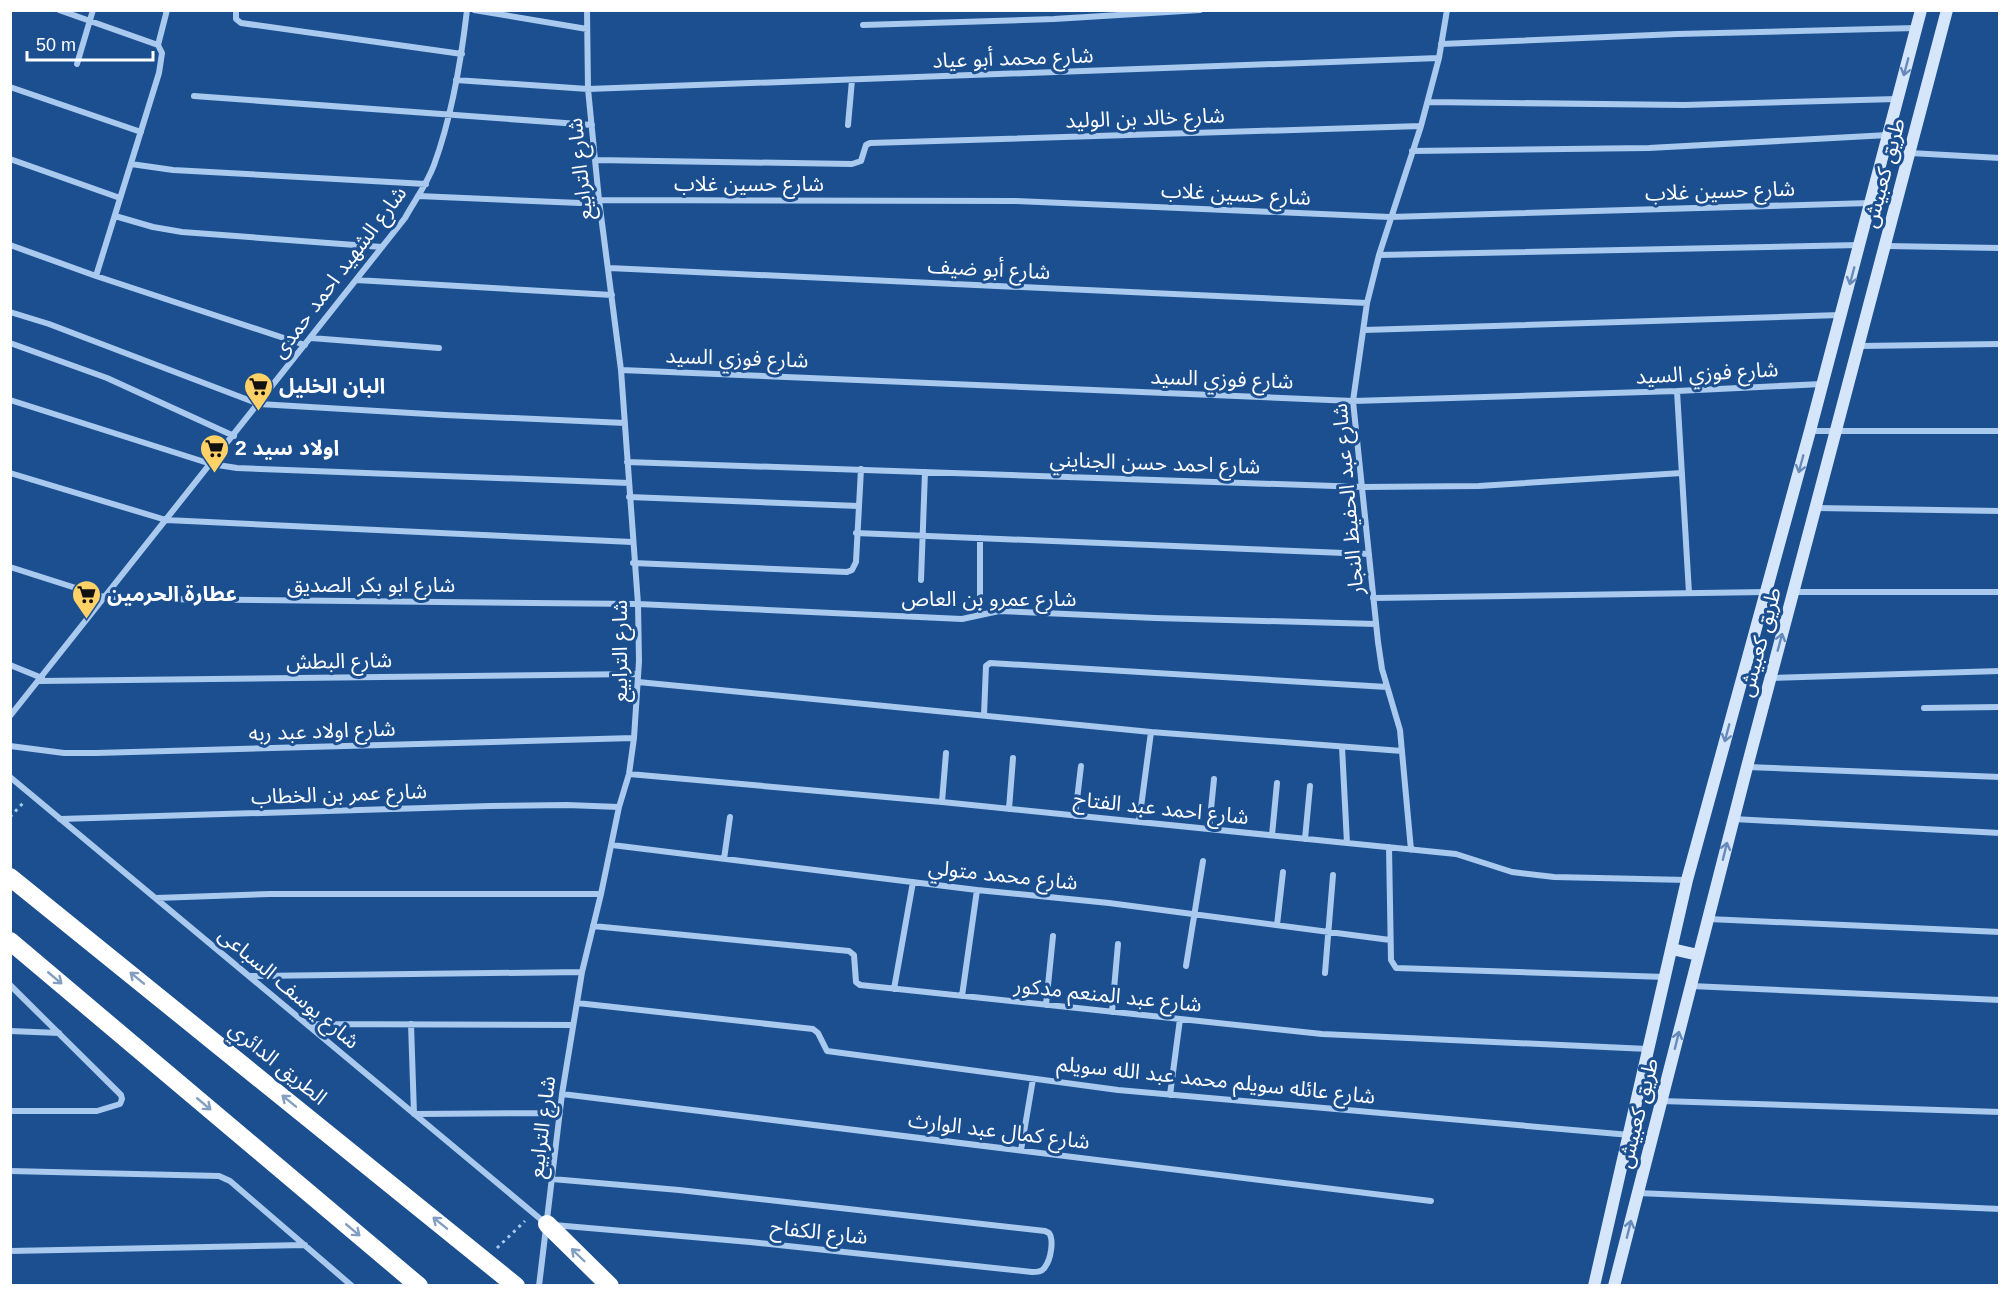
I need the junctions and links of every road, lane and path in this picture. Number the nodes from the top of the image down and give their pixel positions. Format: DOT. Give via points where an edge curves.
graph roads {
  1 [pos="59,10"];
  2 [pos="93,10"];
  3 [pos="167,10"];
  4 [pos="236,10"];
  5 [pos="467,10"];
  6 [pos="474,10"];
  7 [pos="587,10"];
  8 [pos="1054,10"];
  9 [pos="1200,10"];
  10 [pos="1447,10"];
  11 [pos="1921,10"];
  12 [pos="1944,11"];
  13 [pos="1054,19"];
  14 [pos="90,21"];
  15 [pos="863,25"];
  16 [pos="1917,28"];
  17 [pos="587,29"];
  18 [pos="1442,44"];
  19 [pos="158,45"];
  20 [pos="462,54"];
  21 [pos="1439,58"];
  22 [pos="77,63"];
  23 [pos="456,80"];
  24 [pos="852,80"];
  25 [pos="10,87"];
  26 [pos="588,89"];
  27 [pos="194,96"];
  28 [pos="1898,99"];
  29 [pos="1428,102"];
  30 [pos="448,115"];
  31 [pos="592,125"];
  32 [pos="848,125"];
  33 [pos="1421,126"];
  34 [pos="141,132"];
  35 [pos="1888,135"];
  36 [pos="1412,151"];
  37 [pos="1910,153"];
  38 [pos="2000,158"];
  39 [pos="10,159"];
  40 [pos="595,160"];
  41 [pos="131,164"];
  42 [pos="426,184"];
  43 [pos="418,196"];
  44 [pos="120,198"];
  45 [pos="599,200"];
  46 [pos="1871,203"];
  47 [pos="115,216"];
  48 [pos="1390,217"];
  49 [pos="10,245"];
  50 [pos="1860,245"];
  51 [pos="1886,246"];
  52 [pos="382,247"];
  53 [pos="2000,248"];
  54 [pos="1379,255"];
  55 [pos="609,268"];
  56 [pos="96,276"];
  57 [pos="356,280"];
  58 [pos="612,295"];
  59 [pos="1368,303"];
  60 [pos="10,312"];
  61 [pos="1841,315"];
  62 [pos="1364,330"];
  63 [pos="311,338"];
  64 [pos="10,343"];
  65 [pos="2000,344"];
  66 [pos="305,345"];
  67 [pos="1860,346"];
  68 [pos="439,348"];
  69 [pos="621,370"];
  70 [pos="1822,384"];
  71 [pos="1677,391"];
  72 [pos="10,400"];
  73 [pos="1353,401"];
  74 [pos="259,404"];
  75 [pos="625,423"];
  76 [pos="1810,431"];
  77 [pos="2000,431"];
  78 [pos="1836,433"];
  79 [pos="234,436"];
  80 [pos="627,462"];
  81 [pos="211,464"];
  82 [pos="861,470"];
  83 [pos="10,472"];
  84 [pos="925,472"];
  85 [pos="1682,473"];
  86 [pos="628,483"];
  87 [pos="1363,487"];
  88 [pos="629,497"];
  89 [pos="858,506"];
  90 [pos="1816,508"];
  91 [pos="2000,511"];
  92 [pos="166,520"];
  93 [pos="856,533"];
  94 [pos="923,536"];
  95 [pos="980,538"];
  96 [pos="632,542"];
  97 [pos="1369,554"];
  98 [pos="633,563"];
  99 [pos="10,567"];
  100 [pos="921,580"];
  101 [pos="1766,592"];
  102 [pos="1793,592"];
  103 [pos="2000,592"];
  104 [pos="1689,593"];
  105 [pos="104,597"];
  106 [pos="1373,598"];
  107 [pos="638,604"];
  108 [pos="980,615"];
  109 [pos="1376,624"];
  110 [pos="10,665"];
  111 [pos="2000,671"];
  112 [pos="639,674"];
  113 [pos="1770,678"];
  114 [pos="41,679"];
  115 [pos="638,682"];
  116 [pos="1387,687"];
  117 [pos="2000,707"];
  118 [pos="1923,708"];
  119 [pos="984,715"];
  120 [pos="10,716"];
  121 [pos="1151,732"];
  122 [pos="634,738"];
  123 [pos="10,746"];
  124 [pos="1342,747"];
  125 [pos="1402,751"];
  126 [pos="946,753"];
  127 [pos="1013,758"];
  128 [pos="1082,766"];
  129 [pos="1747,767"];
  130 [pos="629,774"];
  131 [pos="10,777"];
  132 [pos="2000,777"];
  133 [pos="1214,779"];
  134 [pos="1276,783"];
  135 [pos="1310,786"];
  136 [pos="31,794"];
  137 [pos="942,802"];
  138 [pos="619,807"];
  139 [pos="1008,809"];
  140 [pos="1075,816"];
  141 [pos="10,817"];
  142 [pos="730,817"];
  143 [pos="60,819"];
  144 [pos="1733,819"];
  145 [pos="1139,822"];
  146 [pos="1209,829"];
  147 [pos="2000,832"];
  148 [pos="1272,835"];
  149 [pos="1305,839"];
  150 [pos="1347,843"];
  151 [pos="612,845"];
  152 [pos="1389,847"];
  153 [pos="1411,850"];
  154 [pos="724,859"];
  155 [pos="1203,861"];
  156 [pos="1283,872"];
  157 [pos="1333,875"];
  158 [pos="10,877"];
  159 [pos="1687,880"];
  160 [pos="913,882"];
  161 [pos="977,890"];
  162 [pos="602,894"];
  163 [pos="156,898"];
  164 [pos="1194,914"];
  165 [pos="1707,919"];
  166 [pos="593,926"];
  167 [pos="1277,926"];
  168 [pos="1328,932"];
  169 [pos="2000,932"];
  170 [pos="1053,936"];
  171 [pos="1390,940"];
  172 [pos="10,941"];
  173 [pos="1118,944"];
  174 [pos="1672,950"];
  175 [pos="1698,955"];
  176 [pos="1186,966"];
  177 [pos="582,972"];
  178 [pos="1325,973"];
  179 [pos="250,976"];
  180 [pos="1665,977"];
  181 [pos="10,985"];
  182 [pos="1690,986"];
  183 [pos="894,989"];
  184 [pos="962,996"];
  185 [pos="2000,1000"];
  186 [pos="577,1003"];
  187 [pos="1046,1005"];
  188 [pos="1112,1012"];
  189 [pos="1180,1019"];
  190 [pos="306,1024"];
  191 [pos="411,1024"];
  192 [pos="573,1025"];
  193 [pos="10,1031"];
  194 [pos="59,1033"];
  195 [pos="1649,1049"];
  196 [pos="1033,1078"];
  197 [pos="562,1094"];
  198 [pos="1170,1095"];
  199 [pos="1661,1101"];
  200 [pos="10,1111"];
  201 [pos="2000,1112"];
  202 [pos="560,1113"];
  203 [pos="414,1114"];
  204 [pos="1630,1135"];
  205 [pos="1021,1150"];
  206 [pos="10,1171"];
  207 [pos="552,1179"];
  208 [pos="1638,1193"];
  209 [pos="1431,1201"];
  210 [pos="2000,1209"];
  211 [pos="527,1219"];
  212 [pos="547,1224"];
  213 [pos="508,1238"];
  214 [pos="306,1245"];
  215 [pos="10,1251"];
  216 [pos="352,1286"];
  217 [pos="418,1286"];
  218 [pos="516,1286"];
  219 [pos="539,1286"];
  220 [pos="610,1286"];
  221 [pos="1594,1286"];
  222 [pos="1614,1286"];
  1 -- 14 [label="street"];
  2 -- 14 [label="street"];
  3 -- 19 [label="street"];
  4 -- 20 [label="street" via="236,19 241,23"];
  5 -- 20 [label="street, شارع الشهيد احمد حمدى"];
  6 -- 17 [label="street"];
  7 -- 17 [label="street, شارع الترابيع"];
  8 -- 13 [label="street"];
  9 -- 13 [label="street"];
  10 -- 18 [label="street, شارع عبد الحفيظ النجار"];
  11 -- 16 [label="street, طريق كعبيش"];
  12 -- 37 [label="street, طريق كعبيش"];
  13 -- 15 [label="street"];
  14 -- 19 [label="street"];
  14 -- 22 [label="street"];
  16 -- 18 [label="street"];
  16 -- 28 [label="street, طريق كعبيش, one-way"];
  17 -- 26 [label="street, شارع الترابيع"];
  18 -- 21 [label="street, شارع عبد الحفيظ النجار"];
  19 -- 34 [label="street" via="161,63"];
  20 -- 23 [label="street, شارع الشهيد احمد حمدى"];
  21 -- 24 [label="street, شارع محمد أبو عياد"];
  21 -- 29 [label="street, شارع عبد الحفيظ النجار"];
  23 -- 26 [label="street, شارع محمد أبو عياد"];
  23 -- 30 [label="street, شارع الشهيد احمد حمدى"];
  24 -- 26 [label="street, شارع محمد أبو عياد"];
  24 -- 32 [label="street"];
  25 -- 34 [label="street"];
  26 -- 31 [label="street, شارع الترابيع"];
  27 -- 30 [label="street"];
  28 -- 29 [label="street" via="1684,105"];
  28 -- 35 [label="street, طريق كعبيش"];
  29 -- 33 [label="street, شارع عبد الحفيظ النجار"];
  30 -- 31 [label="street"];
  30 -- 42 [label="street, شارع الشهيد احمد حمدى"];
  31 -- 40 [label="street, شارع الترابيع"];
  33 -- 36 [label="street, شارع عبد الحفيظ النجار"];
  33 -- 40 [label="street, شارع خالد بن الوليد" via="870,143 861,161 852,164"];
  34 -- 41 [label="street"];
  35 -- 36 [label="street" via="1649,148"];
  35 -- 46 [label="street, طريق كعبيش"];
  36 -- 48 [label="street, شارع عبد الحفيظ النجار"];
  37 -- 38 [label="street"];
  37 -- 51 [label="street, طريق كعبيش"];
  39 -- 44 [label="street"];
  40 -- 45 [label="street, شارع الترابيع"];
  41 -- 42 [label="street" via="173,170"];
  41 -- 44 [label="street"];
  42 -- 43 [label="street, شارع الشهيد احمد حمدى"];
  43 -- 45 [label="street, شارع حسين غلاب" via="580,203"];
  43 -- 52 [label="street, شارع الشهيد احمد حمدى"];
  44 -- 47 [label="street"];
  45 -- 48 [label="street, شارع حسين غلاب" via="1016,201"];
  45 -- 55 [label="street, شارع الترابيع"];
  46 -- 48 [label="street, شارع حسين غلاب"];
  46 -- 50 [label="street, طريق كعبيش"];
  47 -- 52 [label="street" via="182,232"];
  47 -- 56 [label="street"];
  48 -- 54 [label="street, شارع عبد الحفيظ النجار"];
  49 -- 56 [label="street"];
  50 -- 54 [label="street"];
  50 -- 61 [label="street, طريق كعبيش, one-way"];
  51 -- 53 [label="street"];
  51 -- 67 [label="street, طريق كعبيش"];
  52 -- 57 [label="street, شارع الشهيد احمد حمدى"];
  54 -- 59 [label="street, شارع عبد الحفيظ النجار"];
  55 -- 58 [label="street, شارع الترابيع"];
  55 -- 59 [label="street, شارع أبو ضيف"];
  56 -- 66 [label="street"];
  57 -- 58 [label="street"];
  57 -- 63 [label="street, شارع الشهيد احمد حمدى"];
  58 -- 69 [label="street, شارع الترابيع"];
  59 -- 62 [label="street, شارع عبد الحفيظ النجار"];
  60 -- 74 [label="street"];
  61 -- 62 [label="street"];
  61 -- 70 [label="street, طريق كعبيش"];
  62 -- 73 [label="street, شارع عبد الحفيظ النجار"];
  63 -- 66 [label="street, شارع الشهيد احمد حمدى"];
  63 -- 68 [label="street"];
  64 -- 79 [label="street" via="107,378"];
  65 -- 67 [label="street"];
  66 -- 74 [label="street, شارع الشهيد احمد حمدى"];
  67 -- 78 [label="street, طريق كعبيش"];
  69 -- 73 [label="street, شارع فوزي السيد"];
  69 -- 75 [label="street, شارع الترابيع"];
  70 -- 71 [label="street, شارع فوزي السيد"];
  70 -- 76 [label="street, طريق كعبيش"];
  71 -- 73 [label="street, شارع فوزي السيد"];
  71 -- 85 [label="street"];
  72 -- 81 [label="street"];
  73 -- 87 [label="street, شارع عبد الحفيظ النجار"];
  74 -- 75 [label="street"];
  74 -- 79 [label="street, شارع الشهيد احمد حمدى"];
  75 -- 80 [label="street, شارع الترابيع"];
  76 -- 78 [label="street"];
  76 -- 101 [label="street, طريق كعبيش, one-way"];
  77 -- 78 [label="street"];
  78 -- 90 [label="street, طريق كعبيش"];
  79 -- 81 [label="street, شارع الشهيد احمد حمدى"];
  80 -- 82 [label="street, شارع احمد حسن الجنايني"];
  80 -- 86 [label="street, شارع الترابيع"];
  81 -- 86 [label="street" via="279,471"];
  81 -- 92 [label="street, شارع الشهيد احمد حمدى"];
  82 -- 84 [label="street, شارع احمد حسن الجنايني"];
  82 -- 89 [label="street"];
  83 -- 92 [label="street"];
  84 -- 87 [label="street, شارع احمد حسن الجنايني"];
  84 -- 94 [label="street"];
  85 -- 87 [label="street, شارع احمد حسن الجنايني" via="1479,486"];
  85 -- 104 [label="street"];
  86 -- 88 [label="street, شارع الترابيع"];
  87 -- 97 [label="street, شارع عبد الحفيظ النجار"];
  88 -- 89 [label="street"];
  88 -- 96 [label="street, شارع الترابيع"];
  89 -- 93 [label="street"];
  90 -- 91 [label="street"];
  90 -- 102 [label="street, طريق كعبيش"];
  92 -- 96 [label="street"];
  92 -- 105 [label="street, شارع الشهيد احمد حمدى"];
  93 -- 94 [label="street"];
  93 -- 98 [label="street" via="855,566 847,572"];
  94 -- 95 [label="street"];
  94 -- 100 [label="street"];
  95 -- 97 [label="street"];
  95 -- 108 [label="street"];
  96 -- 98 [label="street, شارع الترابيع"];
  97 -- 106 [label="street, شارع عبد الحفيظ النجار"];
  98 -- 107 [label="street, شارع الترابيع"];
  99 -- 105 [label="street, شارع ابو بكر الصديق"];
  101 -- 104 [label="street"];
  101 -- 159 [label="street, طريق كعبيش, one-way"];
  102 -- 103 [label="street"];
  113 -- 102 [label="street, طريق كعبيش, one-way"];
  104 -- 106 [label="street"];
  105 -- 107 [label="street, شارع ابو بكر الصديق"];
  105 -- 114 [label="street, شارع الشهيد احمد حمدى"];
  106 -- 109 [label="street, شارع عبد الحفيظ النجار"];
  107 -- 108 [label="street, شارع عمرو بن العاص" via="962,619"];
  107 -- 112 [label="street, شارع الترابيع"];
  108 -- 109 [label="street, شارع عمرو بن العاص" via="999,611"];
  109 -- 116 [label="street, شارع عبد الحفيظ النجار"];
  110 -- 114 [label="street"];
  111 -- 113 [label="street"];
  112 -- 114 [label="street, شارع البطش"];
  112 -- 115 [label="street, شارع الترابيع"];
  113 -- 129 [label="street, طريق كعبيش"];
  114 -- 120 [label="street, شارع الشهيد احمد حمدى"];
  115 -- 119 [label="street"];
  115 -- 122 [label="street, شارع الترابيع"];
  116 -- 119 [label="street" via="990,663 986,666"];
  116 -- 125 [label="street, شارع عبد الحفيظ النجار"];
  117 -- 118 [label="street"];
  119 -- 121 [label="street"];
  121 -- 124 [label="street"];
  121 -- 145 [label="street"];
  122 -- 123 [label="street, شارع اولاد عبد ربه" via="77,754"];
  122 -- 130 [label="street, شارع الترابيع"];
  124 -- 125 [label="street"];
  124 -- 150 [label="street"];
  125 -- 153 [label="street, شارع عبد الحفيظ النجار"];
  126 -- 137 [label="street"];
  127 -- 139 [label="street"];
  128 -- 140 [label="street"];
  129 -- 132 [label="street"];
  129 -- 144 [label="street, طريق كعبيش"];
  130 -- 137 [label="street, شارع احمد عبد الفتاح"];
  130 -- 138 [label="street, شارع الترابيع"];
  131 -- 136 [label="street, شارع يوسف السباعى"];
  133 -- 146 [label="street"];
  134 -- 148 [label="street"];
  135 -- 149 [label="street"];
  136 -- 141 [label="path"];
  136 -- 143 [label="street, شارع يوسف السباعى"];
  137 -- 139 [label="street, شارع احمد عبد الفتاح"];
  138 -- 143 [label="street, شارع عمر بن الخطاب"];
  138 -- 151 [label="street, شارع الترابيع"];
  139 -- 140 [label="street, شارع احمد عبد الفتاح"];
  140 -- 145 [label="street, شارع احمد عبد الفتاح"];
  142 -- 154 [label="street"];
  143 -- 163 [label="street, شارع يوسف السباعى"];
  144 -- 147 [label="street"];
  165 -- 144 [label="street, طريق كعبيش, one-way"];
  145 -- 146 [label="street, شارع احمد عبد الفتاح"];
  146 -- 148 [label="street, شارع احمد عبد الفتاح"];
  148 -- 149 [label="street, شارع احمد عبد الفتاح"];
  149 -- 150 [label="street, شارع احمد عبد الفتاح"];
  150 -- 152 [label="street, شارع احمد عبد الفتاح"];
  151 -- 154 [label="street, شارع محمد متولي"];
  151 -- 162 [label="street, شارع الترابيع"];
  152 -- 153 [label="street, شارع احمد عبد الفتاح"];
  152 -- 171 [label="street"];
  153 -- 159 [label="street, شارع احمد عبد الفتاح" via="1456,854 1512,872 1554,878"];
  154 -- 160 [label="street, شارع محمد متولي"];
  155 -- 164 [label="street"];
  156 -- 167 [label="street"];
  157 -- 168 [label="street"];
  218 -- 158 [label="highway, الطريق الدائري, one-way"];
  159 -- 174 [label="street, طريق كعبيش"];
  160 -- 161 [label="street, شارع محمد متولي"];
  160 -- 183 [label="street"];
  161 -- 164 [label="street, شارع محمد متولي"];
  161 -- 184 [label="street"];
  162 -- 163 [label="street"];
  162 -- 166 [label="street, شارع الترابيع"];
  163 -- 179 [label="street, شارع يوسف السباعى"];
  164 -- 167 [label="street, شارع محمد متولي"];
  164 -- 176 [label="street"];
  165 -- 169 [label="street"];
  165 -- 175 [label="street, طريق كعبيش"];
  166 -- 177 [label="street, شارع الترابيع"];
  166 -- 183 [label="street, شارع عبد المنعم مدكور" via="849,951 854,955 858,984"];
  167 -- 168 [label="street, شارع محمد متولي"];
  168 -- 171 [label="street, شارع محمد متولي"];
  168 -- 178 [label="street"];
  170 -- 187 [label="street"];
  171 -- 180 [label="street" via="1393,965 1401,969"];
  172 -- 217 [label="highway, one-way"];
  173 -- 188 [label="street"];
  174 -- 175 [label="street"];
  174 -- 180 [label="street, طريق كعبيش"];
  175 -- 182 [label="street, طريق كعبيش"];
  177 -- 179 [label="street"];
  177 -- 186 [label="street, شارع الترابيع"];
  179 -- 190 [label="street, شارع يوسف السباعى"];
  180 -- 195 [label="street, طريق كعبيش"];
  181 -- 194 [label="street"];
  182 -- 185 [label="street"];
  199 -- 182 [label="street, طريق كعبيش, one-way"];
  183 -- 184 [label="street, شارع عبد المنعم مدكور"];
  184 -- 187 [label="street, شارع عبد المنعم مدكور"];
  186 -- 192 [label="street, شارع الترابيع"];
  186 -- 196 [label="street, شارع عائله سويلم محمد عبد الله سويلم" via="813,1029 827,1051"];
  187 -- 188 [label="street, شارع عبد المنعم مدكور"];
  188 -- 189 [label="street, شارع عبد المنعم مدكور"];
  189 -- 195 [label="street, شارع عبد المنعم مدكور" via="1322,1034"];
  189 -- 198 [label="street"];
  190 -- 191 [label="street"];
  190 -- 203 [label="street, شارع يوسف السباعى"];
  191 -- 192 [label="street"];
  191 -- 203 [label="street"];
  192 -- 197 [label="street, شارع الترابيع"];
  193 -- 194 [label="street"];
  194 -- 200 [label="street" via="121,1095 120,1104 97,1111"];
  195 -- 204 [label="street, طريق كعبيش"];
  196 -- 198 [label="street, شارع عائله سويلم محمد عبد الله سويلم"];
  196 -- 205 [label="street"];
  197 -- 202 [label="street, شارع الترابيع"];
  197 -- 205 [label="street, شارع كمال عبد الوارث"];
  198 -- 204 [label="street, شارع عائله سويلم محمد عبد الله سويلم"];
  199 -- 201 [label="street"];
  199 -- 208 [label="street, طريق كعبيش"];
  202 -- 203 [label="street"];
  202 -- 207 [label="street, شارع الترابيع"];
  203 -- 212 [label="street, شارع يوسف السباعى"];
  204 -- 221 [label="street, طريق كعبيش"];
  205 -- 209 [label="street, شارع كمال عبد الوارث"];
  206 -- 214 [label="street" via="219,1176"];
  207 -- 212 [label="street, شارع الترابيع"];
  207 -- 212 [label="street, شارع الكفاح" via="1045,1231 1052,1241 1047,1264 1039,1272 1032,1272"];
  208 -- 210 [label="street"];
  222 -- 208 [label="street, طريق كعبيش, one-way"];
  211 -- 213 [label="path"];
  212 -- 219 [label="street, شارع الترابيع"];
  220 -- 212 [label="highway, one-way"];
  214 -- 215 [label="street"];
  214 -- 216 [label="street"];
}
